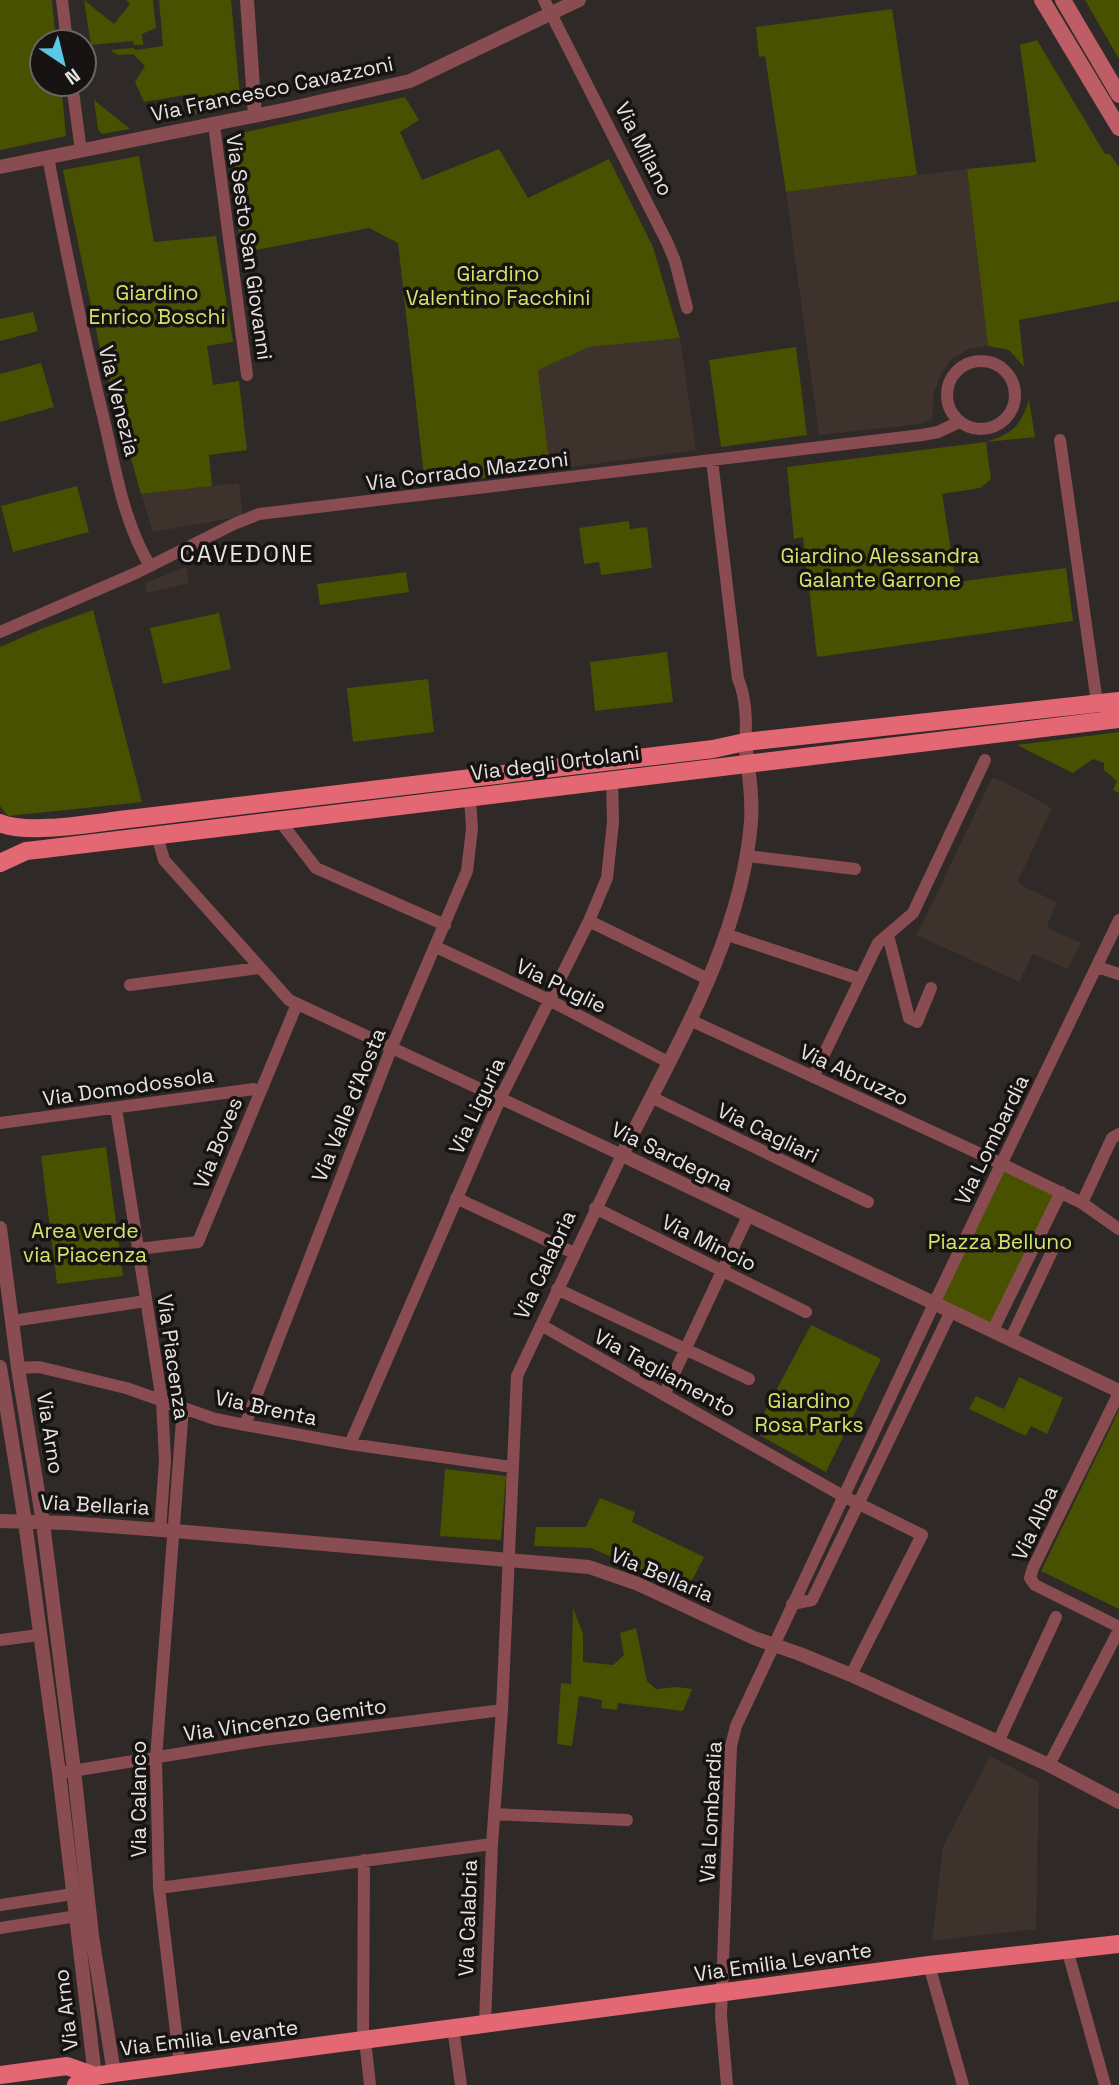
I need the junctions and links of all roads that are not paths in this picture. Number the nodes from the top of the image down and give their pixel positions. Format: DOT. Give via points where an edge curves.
graph roads {
  1 [pos="62,0"];
  2 [pos="247,0"];
  3 [pos="579,0"];
  4 [pos="1042,0"];
  5 [pos="1063,0"];
  6 [pos="547,7"];
  7 [pos="65,28"];
  8 [pos="1119,94"];
  9 [pos="74,98"];
  10 [pos="255,116"];
  11 [pos="214,125"];
  12 [pos="1119,128"];
  13 [pos="80,151"];
  14 [pos="48,157"];
  15 [pos="0,167"];
  16 [pos="687,308"];
  17 [pos="247,375"];
  18 [pos="959,422"];
  19 [pos="1060,440"];
  20 [pos="712,460"];
  21 [pos="150,566"];
  22 [pos="0,632"];
  23 [pos="1119,701"];
  24 [pos="1097,704"];
  25 [pos="1119,719"];
  26 [pos="745,742"];
  27 [pos="985,760"];
  28 [pos="748,763"];
  29 [pos="612,779"];
  30 [pos="470,797"];
  31 [pos="279,820"];
  32 [pos="0,823"];
  33 [pos="157,835"];
  34 [pos="747,856"];
  35 [pos="0,863"];
  36 [pos="855,869"];
  37 [pos="1119,920"];
  38 [pos="589,921"];
  39 [pos="445,925"];
  40 [pos="725,934"];
  41 [pos="888,935"];
  42 [pos="436,947"];
  43 [pos="1097,967"];
  44 [pos="259,968"];
  45 [pos="1119,974"];
  46 [pos="708,979"];
  47 [pos="860,979"];
  48 [pos="130,985"];
  49 [pos="932,988"];
  50 [pos="550,1000"];
  51 [pos="297,1004"];
  52 [pos="690,1020"];
  53 [pos="391,1049"];
  54 [pos="668,1062"];
  55 [pos="813,1077"];
  56 [pos="260,1092"];
  57 [pos="651,1097"];
  58 [pos="499,1099"];
  59 [pos="116,1108"];
  60 [pos="0,1123"];
  61 [pos="1119,1133"];
  62 [pos="622,1155"];
  63 [pos="1002,1164"];
  64 [pos="1060,1192"];
  65 [pos="456,1198"];
  66 [pos="868,1202"];
  67 [pos="1082,1203"];
  68 [pos="595,1208"];
  69 [pos="748,1216"];
  70 [pos="0,1228"];
  71 [pos="1119,1229"];
  72 [pos="1038,1240"];
  73 [pos="138,1249"];
  74 [pos="574,1253"];
  75 [pos="723,1271"];
  76 [pos="557,1289"];
  77 [pos="146,1301"];
  78 [pos="935,1303"];
  79 [pos="951,1311"];
  80 [pos="806,1312"];
  81 [pos="12,1321"];
  82 [pos="541,1325"];
  83 [pos="993,1330"];
  84 [pos="1011,1338"];
  85 [pos="685,1350"];
  86 [pos="0,1367"];
  87 [pos="18,1367"];
  88 [pos="749,1378"];
  89 [pos="1119,1392"];
  90 [pos="664,1395"];
  91 [pos="162,1401"];
  92 [pos="183,1408"];
  93 [pos="244,1425"];
  94 [pos="350,1444"];
  95 [pos="512,1467"];
  96 [pos="844,1496"];
  97 [pos="858,1504"];
  98 [pos="0,1521"];
  99 [pos="25,1522"];
  100 [pos="43,1522"];
  101 [pos="168,1531"];
  102 [pos="508,1560"];
  103 [pos="792,1604"];
  104 [pos="1056,1617"];
  105 [pos="1119,1629"];
  106 [pos="39,1635"];
  107 [pos="0,1640"];
  108 [pos="773,1646"];
  109 [pos="851,1675"];
  110 [pos="502,1710"];
  111 [pos="998,1742"];
  112 [pos="156,1758"];
  113 [pos="1049,1765"];
  114 [pos="74,1770"];
  115 [pos="59,1773"];
  116 [pos="1119,1802"];
  117 [pos="494,1814"];
  118 [pos="627,1820"];
  119 [pos="492,1844"];
  120 [pos="364,1860"];
  121 [pos="159,1888"];
  122 [pos="73,1894"];
  123 [pos="0,1905"];
  124 [pos="76,1916"];
  125 [pos="0,1928"];
  126 [pos="1119,1944"];
  127 [pos="1067,1950"];
  128 [pos="929,1965"];
  129 [pos="723,1993"];
  130 [pos="485,2024"];
  131 [pos="453,2028"];
  132 [pos="364,2040"];
  133 [pos="180,2066"];
  134 [pos="0,2075"];
  135 [pos="115,2079"];
  136 [pos="96,2080"];
  137 [pos="76,2085"];
  138 [pos="370,2085"];
  139 [pos="461,2085"];
  140 [pos="727,2085"];
  141 [pos="963,2085"];
  142 [pos="1105,2085"];
  1 -- 7 [label="street"];
  2 -- 10 [label="street"];
  3 -- 6 [label="street, Via Francesco Cavazzoni"];
  4 -- 12 [label="main road"];
  5 -- 8 [label="main road"];
  6 -- 10 [label="street, Via Francesco Cavazzoni" via="410,81"];
  6 -- 16 [label="street, Via Milano" via="667,242"];
  9 -- 13 [label="street"];
  10 -- 11 [label="street, Via Francesco Cavazzoni"];
  11 -- 13 [label="street, Via Francesco Cavazzoni"];
  11 -- 17 [label="street, Via Sesto San Giovanni"];
  13 -- 14 [label="street, Via Francesco Cavazzoni"];
  14 -- 15 [label="street, Via Francesco Cavazzoni"];
  14 -- 21 [label="street, Via Venezia" via="77,308 123,499 132,531"];
  18 -- 18 [label="street, Via Corrado Mazzoni" via="988,429 1006,419 1015,401 1012,381 999,366 979,361 960,368 947,395"];
  18 -- 20 [label="street, Via Corrado Mazzoni" via="922,435"];
  19 -- 24 [label="street"];
  20 -- 21 [label="street, Via Corrado Mazzoni" via="259,514"];
  20 -- 26 [label="street"];
  21 -- 22 [label="street, Via Corrado Mazzoni"];
  23 -- 24 [label="main road, Via degli Ortolani"];
  24 -- 26 [label="main road, Via degli Ortolani"];
  25 -- 28 [label="main road, Via degli Ortolani"];
  26 -- 28 [label="street"];
  26 -- 32 [label="main road, Via degli Ortolani" via="137,818 42,828"];
  27 -- 41 [label="street" via="914,913"];
  28 -- 29 [label="main road, Via degli Ortolani"];
  28 -- 34 [label="street, Via Calabria" via="751,820"];
  29 -- 30 [label="main road, Via degli Ortolani"];
  29 -- 38 [label="street, Via Liguria" via="607,878"];
  30 -- 31 [label="main road, Via degli Ortolani"];
  30 -- 39 [label="street, Via Valle d'Aosta" via="467,871"];
  31 -- 33 [label="main road, Via degli Ortolani"];
  31 -- 39 [label="street" via="316,868"];
  33 -- 35 [label="main road, Via degli Ortolani" via="26,851"];
  33 -- 44 [label="street, Via Sardegna" via="164,860"];
  34 -- 36 [label="street"];
  34 -- 40 [label="street, Via Calabria"];
  37 -- 43 [label="street, Via Lombardia"];
  38 -- 46 [label="street"];
  38 -- 50 [label="street, Via Liguria"];
  39 -- 42 [label="street, Via Valle d'Aosta"];
  40 -- 46 [label="street, Via Calabria"];
  40 -- 47 [label="street"];
  41 -- 47 [label="street" via="878,943"];
  41 -- 49 [label="street" via="909,1018 917,1022"];
  42 -- 50 [label="street, Via Puglie"];
  42 -- 53 [label="street, Via Valle d'Aosta"];
  43 -- 45 [label="street"];
  43 -- 63 [label="street, Via Lombardia"];
  44 -- 48 [label="street"];
  44 -- 51 [label="street, Via Sardegna"];
  46 -- 52 [label="street, Via Calabria"];
  47 -- 55 [label="street"];
  50 -- 54 [label="street, Via Puglie"];
  50 -- 58 [label="street, Via Liguria"];
  51 -- 53 [label="street, Via Sardegna"];
  51 -- 56 [label="street, Via Boves"];
  52 -- 54 [label="street, Via Calabria"];
  52 -- 55 [label="street, Via Abruzzo"];
  53 -- 58 [label="street, Via Sardegna"];
  53 -- 93 [label="street, Via Valle d'Aosta"];
  54 -- 57 [label="street, Via Calabria"];
  55 -- 63 [label="street, Via Abruzzo"];
  56 -- 59 [label="street, Via Domodossola" via="254,1089"];
  56 -- 73 [label="street, Via Boves" via="198,1242"];
  57 -- 62 [label="street, Via Calabria"];
  57 -- 66 [label="street, Via Cagliari"];
  58 -- 62 [label="street, Via Sardegna"];
  58 -- 65 [label="street, Via Liguria"];
  59 -- 60 [label="street, Via Domodossola"];
  59 -- 73 [label="street, Via Piacenza"];
  61 -- 67 [label="street" via="1112,1138"];
  62 -- 68 [label="street, Via Calabria"];
  62 -- 69 [label="street, Via Sardegna"];
  63 -- 64 [label="street"];
  63 -- 78 [label="street, Via Lombardia"];
  64 -- 67 [label="street"];
  64 -- 72 [label="street"];
  65 -- 74 [label="street"];
  65 -- 94 [label="street, Via Liguria"];
  67 -- 71 [label="street"];
  68 -- 74 [label="street, Via Calabria"];
  68 -- 75 [label="street, Via Mincio"];
  69 -- 75 [label="street"];
  69 -- 78 [label="street, Via Sardegna"];
  70 -- 81 [label="street, Via Arno"];
  72 -- 83 [label="street"];
  72 -- 84 [label="street" via="1054,1247"];
  73 -- 77 [label="street, Via Piacenza"];
  74 -- 76 [label="street, Via Calabria"];
  75 -- 80 [label="street, Via Mincio"];
  75 -- 85 [label="street"];
  76 -- 82 [label="street, Via Calabria"];
  76 -- 85 [label="street"];
  77 -- 81 [label="street"];
  77 -- 91 [label="street, Via Piacenza"];
  78 -- 79 [label="street, Via Sardegna"];
  78 -- 96 [label="street, Via Lombardia"];
  79 -- 83 [label="street, Via Sardegna"];
  79 -- 97 [label="street"];
  81 -- 87 [label="street, Via Arno"];
  82 -- 90 [label="street, Via Tagliamento"];
  82 -- 95 [label="street, Via Calabria" via="517,1376"];
  83 -- 84 [label="street, Via Sardegna"];
  84 -- 89 [label="street, Via Sardegna"];
  85 -- 88 [label="street"];
  85 -- 90 [label="street"];
  86 -- 99 [label="street, Via Arno"];
  87 -- 91 [label="street, Via Brenta" via="39,1367"];
  87 -- 100 [label="street, Via Arno"];
  89 -- 105 [label="street, Via Alba" via="1030,1578 1035,1585"];
  90 -- 96 [label="street, Via Tagliamento"];
  91 -- 92 [label="street, Via Brenta"];
  91 -- 101 [label="street, Via Piacenza"];
  92 -- 93 [label="street, Via Brenta"];
  92 -- 101 [label="street, Via Piacenza"];
  93 -- 94 [label="street, Via Brenta"];
  94 -- 95 [label="street, Via Brenta"];
  95 -- 102 [label="street, Via Calabria"];
  96 -- 97 [label="street, Via Tagliamento"];
  96 -- 103 [label="street, Via Lombardia"];
  97 -- 103 [label="street" via="812,1600"];
  97 -- 109 [label="street" via="922,1535"];
  98 -- 99 [label="street, Via Bellaria"];
  99 -- 100 [label="street, Via Bellaria"];
  99 -- 106 [label="street, Via Arno"];
  100 -- 101 [label="street, Via Bellaria"];
  100 -- 114 [label="street, Via Arno"];
  101 -- 102 [label="street, Via Bellaria"];
  101 -- 112 [label="street, Via Calanco"];
  102 -- 108 [label="street, Via Bellaria" via="589,1567 611,1574"];
  102 -- 110 [label="street, Via Calabria"];
  103 -- 108 [label="street, Via Lombardia"];
  104 -- 111 [label="street"];
  105 -- 113 [label="street"];
  106 -- 107 [label="street"];
  106 -- 115 [label="street, Via Arno"];
  108 -- 109 [label="street, Via Bellaria"];
  108 -- 129 [label="street, Via Lombardia" via="731,1746"];
  109 -- 111 [label="street, Via Bellaria"];
  110 -- 112 [label="street, Via Vincenzo Gemito"];
  110 -- 117 [label="street, Via Calabria"];
  111 -- 113 [label="street, Via Bellaria"];
  112 -- 114 [label="street, Via Vincenzo Gemito"];
  112 -- 121 [label="street, Via Calanco"];
  113 -- 116 [label="street, Via Bellaria"];
  114 -- 115 [label="street"];
  114 -- 135 [label="street, Via Arno" via="92,1936"];
  115 -- 122 [label="street, Via Arno"];
  117 -- 118 [label="street"];
  117 -- 119 [label="street, Via Calabria"];
  119 -- 120 [label="street"];
  119 -- 130 [label="street, Via Calabria"];
  120 -- 121 [label="street"];
  120 -- 132 [label="street"];
  121 -- 133 [label="street, Via Calanco"];
  122 -- 123 [label="street"];
  122 -- 124 [label="street, Via Arno"];
  124 -- 125 [label="street"];
  124 -- 136 [label="street, Via Arno"];
  126 -- 127 [label="main road, Via Emilia Levante"];
  127 -- 128 [label="main road, Via Emilia Levante"];
  127 -- 142 [label="street"];
  128 -- 129 [label="main road, Via Emilia Levante"];
  128 -- 141 [label="street"];
  129 -- 130 [label="main road, Via Emilia Levante"];
  129 -- 140 [label="street, Via Lombardia"];
  130 -- 131 [label="main road, Via Emilia Levante"];
  131 -- 132 [label="main road, Via Emilia Levante"];
  131 -- 139 [label="street"];
  132 -- 133 [label="main road, Via Emilia Levante"];
  132 -- 138 [label="street"];
  133 -- 135 [label="main road, Via Emilia Levante"];
  134 -- 136 [label="main road" via="67,2066"];
  135 -- 136 [label="main road, Via Emilia Levante"];
  136 -- 137 [label="main road"];
}
